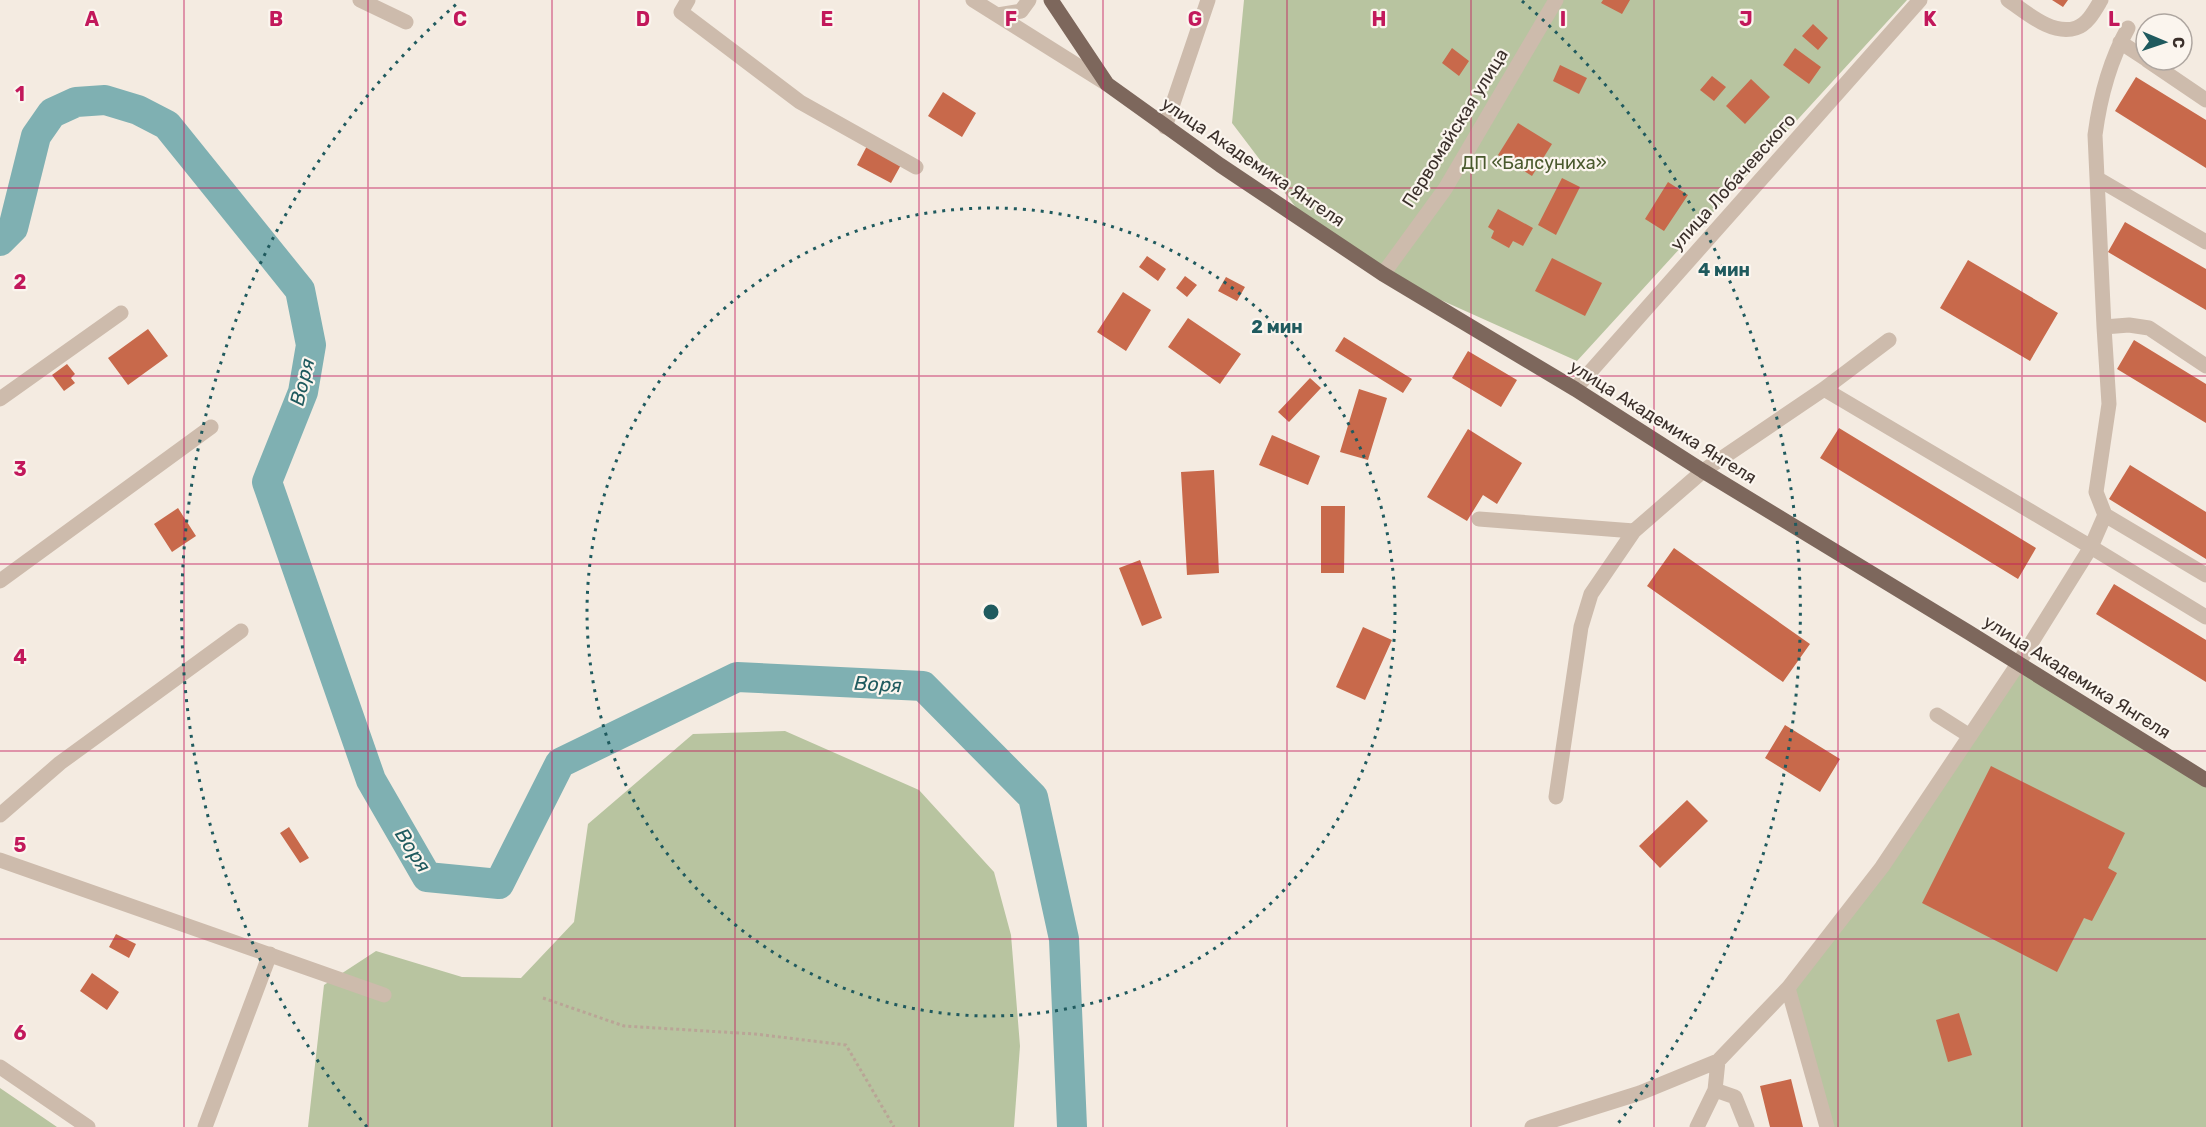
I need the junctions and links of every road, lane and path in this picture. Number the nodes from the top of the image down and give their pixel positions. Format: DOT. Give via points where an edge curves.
graph roads {
  1 [pos="360,0"];
  2 [pos="688,0"];
  3 [pos="973,0"];
  4 [pos="1029,0"];
  5 [pos="1051,0"];
  6 [pos="1208,0"];
  7 [pos="1556,0"];
  8 [pos="1920,0"];
  9 [pos="2008,0"];
  10 [pos="2101,0"];
  11 [pos="998,15"];
  12 [pos="406,22"];
  13 [pos="2128,28"];
  14 [pos="2120,42"];
  15 [pos="2134,52"];
  16 [pos="2164,72"];
  17 [pos="1107,84"];
  18 [pos="2206,100"];
  19 [pos="1165,127"];
  20 [pos="916,167"];
  21 [pos="2098,179"];
  22 [pos="2206,242"];
  23 [pos="1383,274"];
  24 [pos="121,313"];
  25 [pos="2104,327"];
  26 [pos="1889,340"];
  27 [pos="2206,366"];
  28 [pos="1824,388"];
  29 [pos="1575,389"];
  30 [pos="0,399"];
  31 [pos="211,427"];
  32 [pos="1703,471"];
  33 [pos="2105,515"];
  34 [pos="1479,519"];
  35 [pos="1634,531"];
  36 [pos="2091,547"];
  37 [pos="2206,575"];
  38 [pos="0,580"];
  39 [pos="2206,618"];
  40 [pos="241,631"];
  41 [pos="2018,664"];
  42 [pos="1937,715"];
  43 [pos="1970,736"];
  44 [pos="2206,780"];
  45 [pos="1556,796"];
  46 [pos="0,815"];
  47 [pos="0,860"];
  48 [pos="270,954"];
  49 [pos="1788,988"];
  50 [pos="384,995"];
  51 [pos="543,998"];
  52 [pos="1718,1060"];
  53 [pos="0,1067"];
  54 [pos="1715,1090"];
  55 [pos="88,1127"];
  56 [pos="205,1127"];
  57 [pos="894,1127"];
  58 [pos="1532,1127"];
  59 [pos="1697,1127"];
  60 [pos="1747,1127"];
  61 [pos="1827,1127"];
  1 -- 12 [label="street"];
  2 -- 20 [label="street" via="681,12 800,102"];
  3 -- 11 [label="street"];
  4 -- 11 [label="street" via="1021,11"];
  5 -- 17 [label="main road, улица Академика Янгеля"];
  6 -- 19 [label="street"];
  7 -- 23 [label="street, Первомайская улица" via="1445,189"];
  8 -- 29 [label="street, улица Лобачевского"];
  9 -- 10 [label="street" via="2046,24 2064,29 2077,28 2089,19"];
  11 -- 17 [label="street"];
  13 -- 14 [label="street"];
  14 -- 15 [label="street"];
  14 -- 21 [label="street" via="2099,104 2095,135"];
  16 -- 18 [label="street"];
  17 -- 19 [label="main road, улица Академика Янгеля"];
  19 -- 23 [label="main road, улица Академика Янгеля"];
  21 -- 22 [label="street"];
  21 -- 25 [label="street"];
  23 -- 29 [label="main road, улица Академика Янгеля"];
  24 -- 30 [label="street"];
  25 -- 27 [label="street" via="2150,328"];
  25 -- 33 [label="street" via="2109,404 2096,492"];
  26 -- 28 [label="street"];
  28 -- 32 [label="street"];
  28 -- 36 [label="street"];
  29 -- 32 [label="main road, улица Академика Янгеля"];
  31 -- 38 [label="street"];
  32 -- 35 [label="street"];
  32 -- 41 [label="main road, улица Академика Янгеля"];
  33 -- 36 [label="street"];
  33 -- 37 [label="street"];
  34 -- 35 [label="street"];
  35 -- 45 [label="street" via="1591,594 1581,627"];
  36 -- 39 [label="street"];
  36 -- 41 [label="street"];
  40 -- 46 [label="street" via="60,763"];
  41 -- 43 [label="street"];
  41 -- 44 [label="main road, улица Академика Янгеля"];
  42 -- 43 [label="street"];
  43 -- 49 [label="street" via="1882,867"];
  47 -- 48 [label="street"];
  48 -- 50 [label="street"];
  48 -- 56 [label="street"];
  49 -- 52 [label="street"];
  49 -- 61 [label="street"];
  51 -- 57 [label="path" via="624,1026 755,1034 846,1046"];
  52 -- 54 [label="street"];
  52 -- 58 [label="street" via="1640,1094"];
  53 -- 55 [label="street"];
  54 -- 59 [label="street"];
  54 -- 60 [label="street" via="1735,1097"];
}
